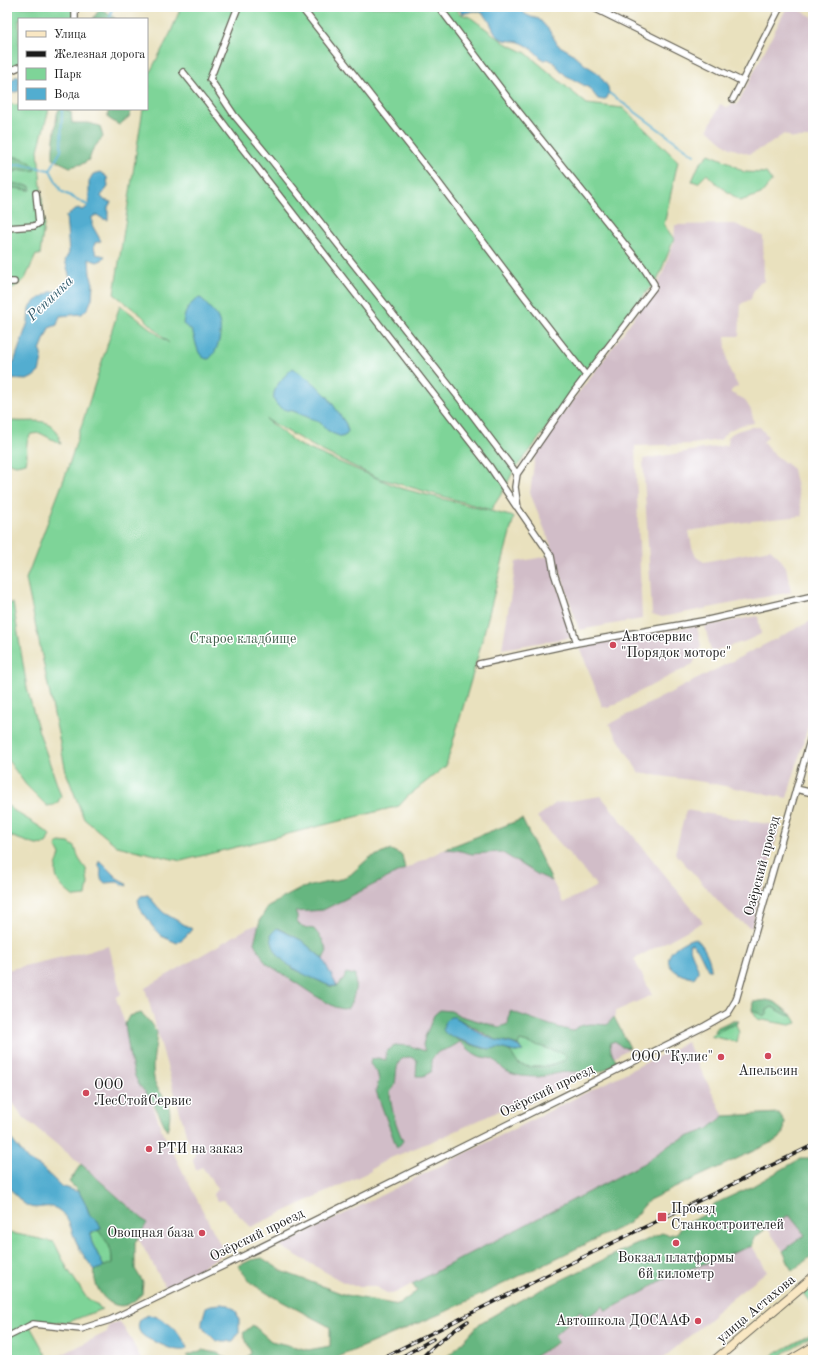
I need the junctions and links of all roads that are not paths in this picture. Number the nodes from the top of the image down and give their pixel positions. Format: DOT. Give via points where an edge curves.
graph roads {
  1 [pos="75,7"];
  2 [pos="238,7"];
  3 [pos="301,7"];
  4 [pos="439,7"];
  5 [pos="592,7"];
  6 [pos="611,7"];
  7 [pos="780,7"];
  8 [pos="607,14"];
  9 [pos="75,18"];
  10 [pos="18,67"];
  11 [pos="7,72"];
  12 [pos="183,72"];
  13 [pos="742,81"];
  14 [pos="733,99"];
  15 [pos="36,193"];
  16 [pos="7,228"];
  17 [pos="7,282"];
  18 [pos="14,282"];
  19 [pos="584,372"];
  20 [pos="517,474"];
  21 [pos="518,508"];
  22 [pos="813,596"];
  23 [pos="577,643"];
  24 [pos="479,664"];
  25 [pos="813,730"];
  26 [pos="796,788"];
  27 [pos="813,793"];
  28 [pos="813,1277"];
  29 [pos="7,1337"];
  30 [pos="813,1347"];
  31 [pos="715,1360"];
  32 [pos="791,1360"];
  1 -- 9 [label="street"];
  2 -- 20 [label="street" via="210,79 234,115"];
  3 -- 19 [label="street"];
  4 -- 20 [label="street" via="654,284"];
  5 -- 8 [label="street"];
  6 -- 8 [label="street"];
  7 -- 13 [label="street"];
  8 -- 13 [label="street"];
  10 -- 11 [label="street"];
  12 -- 21 [label="street" via="490,467"];
  13 -- 14 [label="street"];
  15 -- 16 [label="street" via="39,222 37,225"];
  17 -- 18 [label="street"];
  20 -- 21 [label="street" via="514,487"];
  21 -- 23 [label="street" via="551,556"];
  22 -- 23 [label="street" via="708,620"];
  23 -- 24 [label="street"];
  25 -- 26 [label="street, Озёрский проезд"];
  26 -- 27 [label="street"];
  26 -- 29 [label="street, Озёрский проезд" via="736,1000 728,1013 110,1320 81,1329 33,1324"];
  28 -- 31 [label="main road, улица Астахова"];
  30 -- 32 [label="main road"];
}
